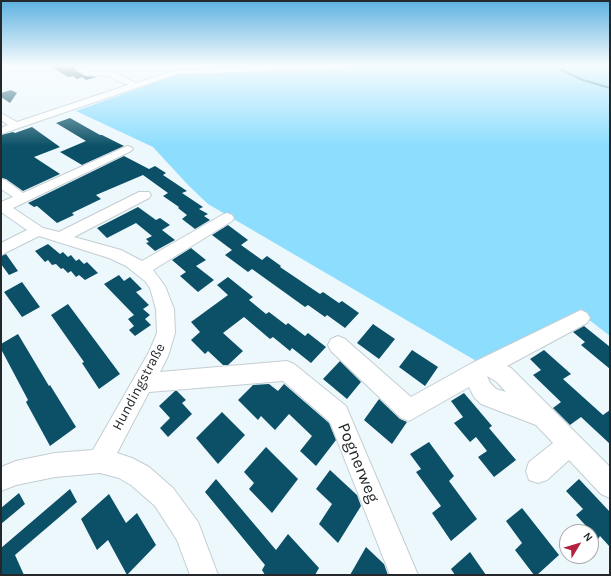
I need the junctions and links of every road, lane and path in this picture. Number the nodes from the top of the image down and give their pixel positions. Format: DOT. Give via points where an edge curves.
graph roads {
  1 [pos="106,93"];
  2 [pos="1,116"];
  3 [pos="16,126"];
  4 [pos="1,131"];
  5 [pos="127,149"];
  6 [pos="1,183"];
  7 [pos="144,194"];
  8 [pos="22,198"];
  9 [pos="2,207"];
  10 [pos="227,218"];
  11 [pos="38,231"];
  12 [pos="59,238"];
  13 [pos="1,250"];
  14 [pos="142,269"];
  15 [pos="581,318"];
  16 [pos="338,345"];
  17 [pos="482,368"];
  18 [pos="142,384"];
  19 [pos="570,444"];
  20 [pos="100,461"];
  21 [pos="538,471"];
  22 [pos="1,478"];
  23 [pos="610,485"];
  24 [pos="204,575"];
  25 [pos="404,575"];
  1 -- 3 [label="street"];
  2 -- 3 [label="street"];
  3 -- 4 [label="street"];
  5 -- 8 [label="street"];
  6 -- 8 [label="street"];
  7 -- 12 [label="street"];
  8 -- 9 [label="street"];
  9 -- 11 [label="street, Hundingstraße"];
  10 -- 14 [label="street"];
  11 -- 12 [label="street, Hundingstraße"];
  11 -- 13 [label="street"];
  12 -- 14 [label="street, Hundingstraße" via="115,254"];
  14 -- 18 [label="street, Hundingstraße" via="157,286 162,297 166,333 158,356"];
  15 -- 17 [label="street"];
  16 -- 17 [label="street" via="409,410"];
  17 -- 19 [label="street" via="495,369 504,376"];
  18 -- 20 [label="street, Hundingstraße"];
  18 -- 25 [label="street, Pognerweg" via="287,371 338,414"];
  19 -- 21 [label="street"];
  19 -- 23 [label="street"];
  20 -- 22 [label="street" via="55,465"];
  20 -- 24 [label="street" via="123,466 140,476 164,497 188,532"];
}
